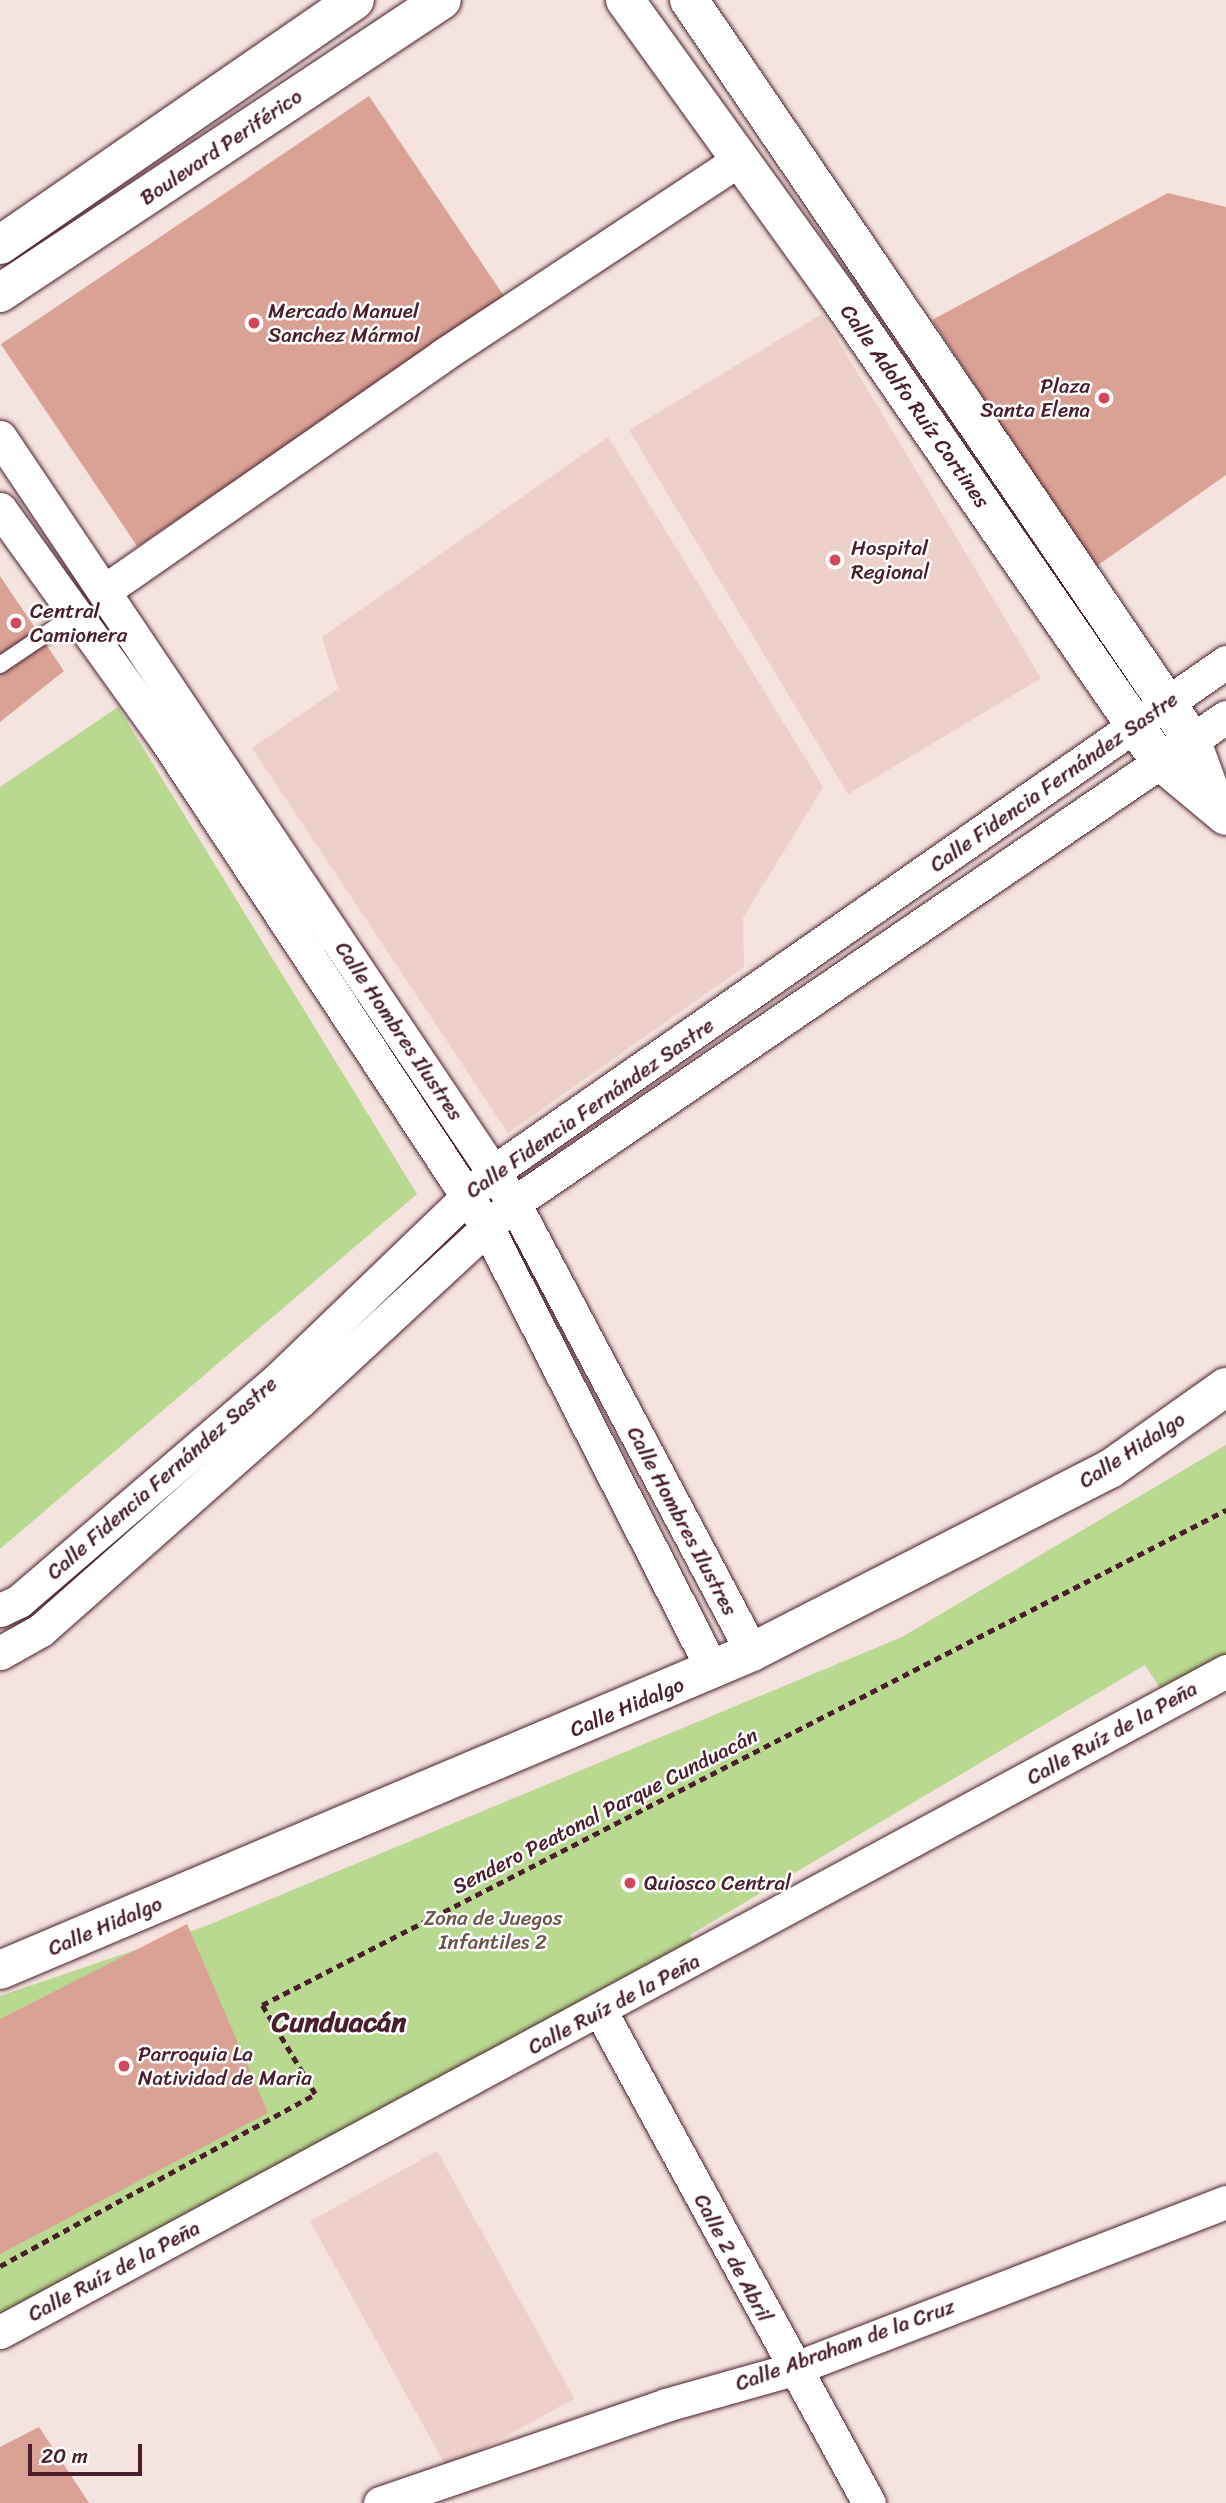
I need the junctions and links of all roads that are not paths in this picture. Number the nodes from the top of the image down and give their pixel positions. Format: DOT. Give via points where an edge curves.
graph roads {
  1 [pos="355,0"];
  2 [pos="442,0"];
  3 [pos="625,0"];
  4 [pos="689,0"];
  5 [pos="737,161"];
  6 [pos="0,245"];
  7 [pos="0,293"];
  8 [pos="4,450"];
  9 [pos="0,509"];
  10 [pos="69,540"];
  11 [pos="40,562"];
  12 [pos="104,592"];
  13 [pos="77,613"];
  14 [pos="1226,662"];
  15 [pos="0,665"];
  16 [pos="153,696"];
  17 [pos="1150,714"];
  18 [pos="1226,717"];
  19 [pos="1191,739"];
  20 [pos="1159,760"];
  21 [pos="1220,809"];
  22 [pos="268,866"];
  23 [pos="917,879"];
  24 [pos="939,913"];
  25 [pos="850,927"];
  26 [pos="873,958"];
  27 [pos="399,1031"];
  28 [pos="371,1051"];
  29 [pos="493,1172"];
  30 [pos="466,1195"];
  31 [pos="514,1203"];
  32 [pos="486,1225"];
  33 [pos="1226,1387"];
  34 [pos="0,1610"];
  35 [pos="752,1652"];
  36 [pos="0,1653"];
  37 [pos="713,1671"];
  38 [pos="1226,1671"];
  39 [pos="0,1970"];
  40 [pos="601,2012"];
  41 [pos="1226,2202"];
  42 [pos="0,2332"];
  43 [pos="793,2369"];
  44 [pos="380,2503"];
  45 [pos="869,2503"];
  1 -- 6 [label="street, Boulevard Periférico"];
  2 -- 7 [label="street, Boulevard Periférico"];
  3 -- 5 [label="street, Calle Adolfo Ruíz Cortines"];
  4 -- 17 [label="street, Calle Adolfo Ruíz Cortines"];
  5 -- 12 [label="street" via="443,355"];
  5 -- 17 [label="street, Calle Adolfo Ruíz Cortines"];
  8 -- 10 [label="street, Calle Hombres Ilustres"];
  9 -- 11 [label="street, Calle Hombres Ilustres"];
  10 -- 11 [label="street"];
  10 -- 12 [label="street, Calle Hombres Ilustres"];
  11 -- 13 [label="street, Calle Hombres Ilustres"];
  12 -- 16 [label="street, Calle Hombres Ilustres"];
  13 -- 15 [label="lane"];
  13 -- 16 [label="street, Calle Hombres Ilustres"];
  14 -- 17 [label="street, Calle Fidencia Fernández Sastre"];
  16 -- 22 [label="street, Calle Hombres Ilustres"];
  17 -- 19 [label="street, Calle Adolfo Ruíz Cortines"];
  17 -- 20 [label="street, Calle Adolfo Ruíz Cortines"];
  17 -- 23 [label="street, Calle Fidencia Fernández Sastre"];
  18 -- 19 [label="street, Calle Fidencia Fernández Sastre"];
  19 -- 20 [label="street, Calle Fidencia Fernández Sastre"];
  19 -- 21 [label="street, Calle Adolfo Ruíz Cortines"];
  20 -- 21 [label="street, Calle Adolfo Ruíz Cortines"];
  20 -- 24 [label="street, Calle Fidencia Fernández Sastre"];
  22 -- 27 [label="street, Calle Hombres Ilustres"];
  22 -- 28 [label="street, Calle Hombres Ilustres"];
  23 -- 24 [label="street"];
  23 -- 25 [label="street, Calle Fidencia Fernández Sastre"];
  24 -- 26 [label="street, Calle Fidencia Fernández Sastre"];
  25 -- 26 [label="street"];
  25 -- 29 [label="street, Calle Fidencia Fernández Sastre"];
  26 -- 31 [label="street, Calle Fidencia Fernández Sastre"];
  27 -- 28 [label="street"];
  27 -- 29 [label="street, Calle Hombres Ilustres"];
  28 -- 30 [label="street, Calle Hombres Ilustres"];
  29 -- 30 [label="street, Calle Fidencia Fernández Sastre"];
  29 -- 31 [label="street, Calle Hombres Ilustres"];
  30 -- 32 [label="street, Calle Hombres Ilustres"];
  30 -- 34 [label="street, Calle Fidencia Fernández Sastre" via="279,1378 19,1601"];
  31 -- 32 [label="street, Calle Fidencia Fernández Sastre"];
  31 -- 35 [label="street, Calle Hombres Ilustres"];
  32 -- 36 [label="street, Calle Fidencia Fernández Sastre" via="301,1400 41,1630"];
  32 -- 37 [label="street, Calle Hombres Ilustres"];
  33 -- 35 [label="street, Calle Hidalgo" via="1110,1469"];
  35 -- 37 [label="street, Calle Hidalgo"];
  37 -- 39 [label="street, Calle Hidalgo"];
  38 -- 40 [label="street, Calle Ruíz de la Peña"];
  40 -- 42 [label="street, Calle Ruíz de la Peña"];
  40 -- 43 [label="street, Calle 2 de Abril"];
  41 -- 43 [label="street, Calle Abraham de la Cruz"];
  43 -- 44 [label="street, Calle Abraham de la Cruz" via="666,2405"];
  43 -- 45 [label="street, Calle 2 de Abril"];
}
